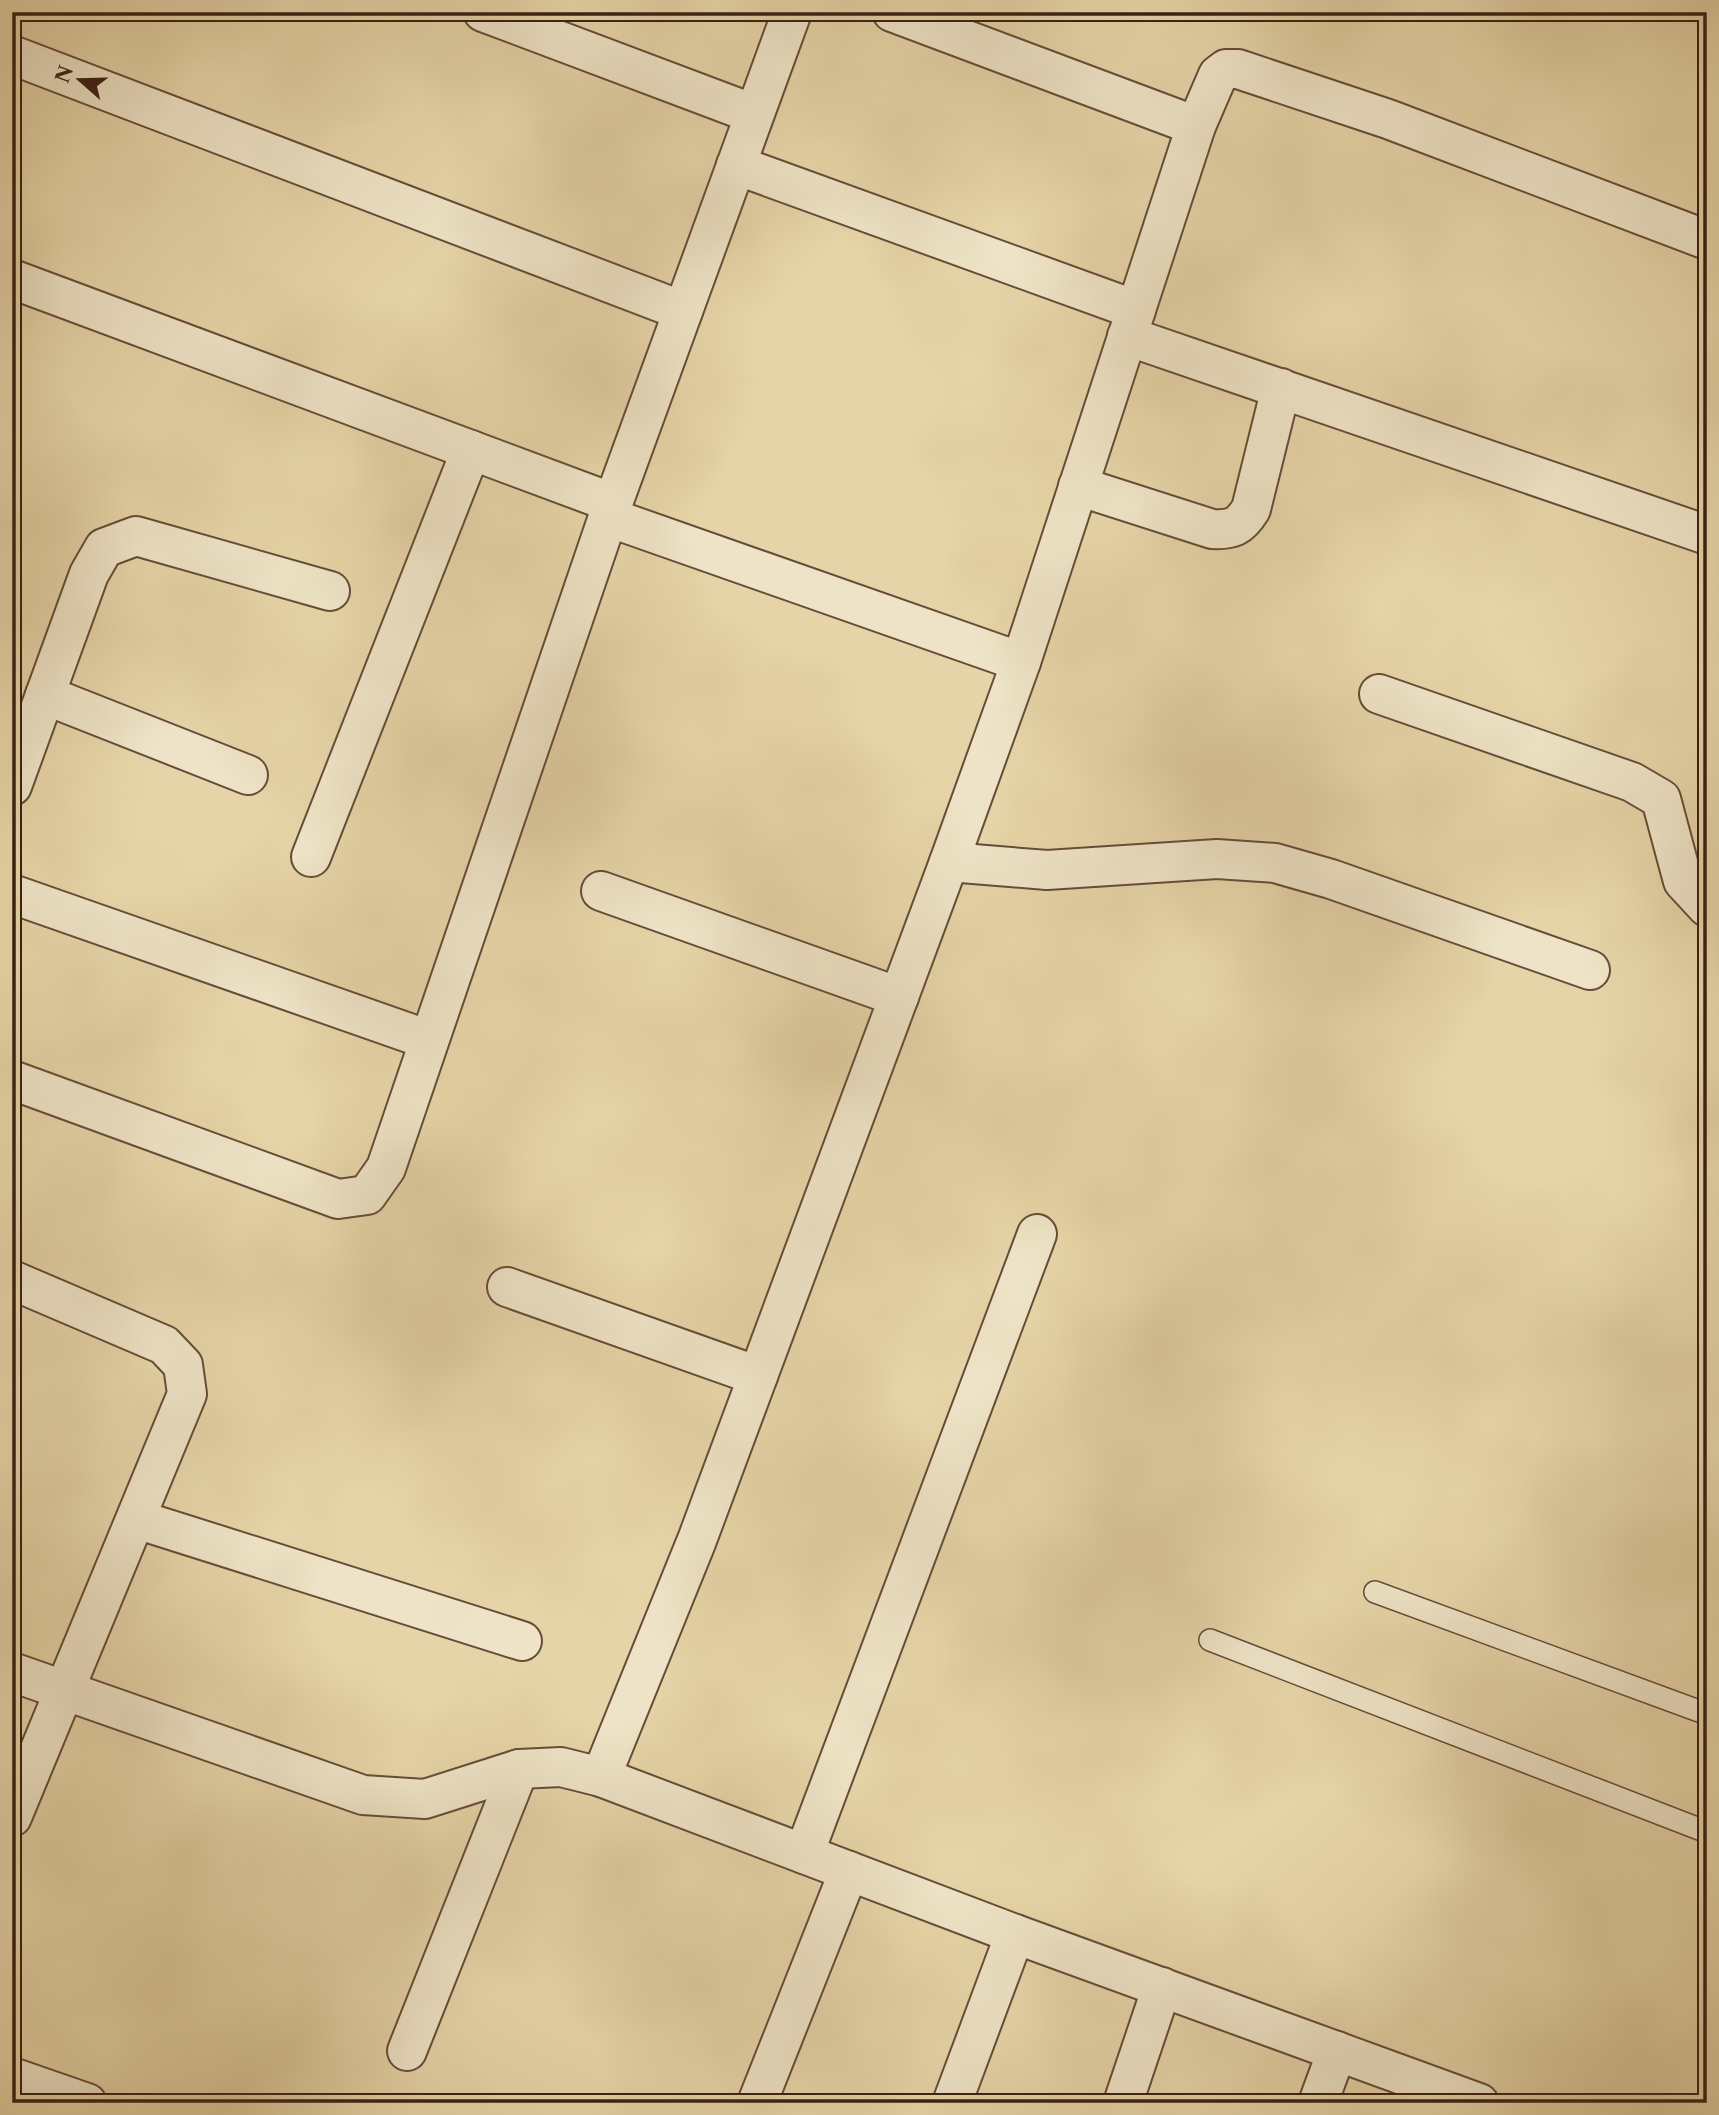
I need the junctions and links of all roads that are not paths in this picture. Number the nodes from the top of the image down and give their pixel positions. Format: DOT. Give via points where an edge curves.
graph roads {
  1 [pos="483,12"];
  2 [pos="792,12"];
  3 [pos="892,12"];
  4 [pos="12,55"];
  5 [pos="754,114"];
  6 [pos="1196,126"];
  7 [pos="736,165"];
  8 [pos="1707,240"];
  9 [pos="12,279"];
  10 [pos="683,311"];
  11 [pos="1131,323"];
  12 [pos="1280,388"];
  13 [pos="471,450"];
  14 [pos="1078,486"];
  15 [pos="611,510"];
  16 [pos="1707,535"];
  17 [pos="330,592"];
  18 [pos="1021,662"];
  19 [pos="1379,694"];
  20 [pos="45,695"];
  21 [pos="248,775"];
  22 [pos="12,786"];
  23 [pos="312,857"];
  24 [pos="949,862"];
  25 [pos="601,891"];
  26 [pos="12,894"];
  27 [pos="1707,907"];
  28 [pos="1590,971"];
  29 [pos="899,997"];
  30 [pos="429,1040"];
  31 [pos="12,1080"];
  32 [pos="1037,1234"];
  33 [pos="12,1280"];
  34 [pos="507,1287"];
  35 [pos="758,1376"];
  36 [pos="136,1519"];
  37 [pos="1375,1592"];
  38 [pos="1210,1640"];
  39 [pos="522,1641"];
  40 [pos="12,1672"];
  41 [pos="64,1692"];
  42 [pos="1707,1714"];
  43 [pos="519,1769"];
  44 [pos="601,1777"];
  45 [pos="12,1817"];
  46 [pos="1707,1832"];
  47 [pos="804,1854"];
  48 [pos="849,1871"];
  49 [pos="1015,1934"];
  50 [pos="1162,1987"];
  51 [pos="407,2051"];
  52 [pos="1337,2051"];
  53 [pos="25,2088"];
  54 [pos="87,2103"];
  55 [pos="757,2103"];
  56 [pos="952,2103"];
  57 [pos="1123,2103"];
  58 [pos="1318,2103"];
  59 [pos="1479,2103"];
  1 -- 5 [label="street"];
  2 -- 5 [label="street"];
  3 -- 6 [label="street"];
  4 -- 10 [label="street"];
  5 -- 7 [label="street"];
  6 -- 8 [label="street" via="1218,75 1226,68 1238,69 1388,119"];
  6 -- 11 [label="street"];
  7 -- 10 [label="street"];
  7 -- 11 [label="street"];
  9 -- 13 [label="street"];
  10 -- 15 [label="street"];
  11 -- 12 [label="street"];
  11 -- 14 [label="street"];
  12 -- 14 [label="street" via="1251,509 1243,523 1230,530 1212,529"];
  12 -- 16 [label="street"];
  13 -- 15 [label="street"];
  13 -- 23 [label="street"];
  14 -- 18 [label="street"];
  15 -- 18 [label="street"];
  15 -- 30 [label="street"];
  17 -- 20 [label="street" via="136,536 104,548 89,574"];
  18 -- 24 [label="street"];
  19 -- 27 [label="street" via="1633,782 1661,799 1683,881"];
  20 -- 21 [label="street"];
  20 -- 22 [label="street"];
  24 -- 28 [label="street" via="1047,870 1217,859 1275,863"];
  24 -- 29 [label="street"];
  25 -- 29 [label="street"];
  26 -- 30 [label="street"];
  29 -- 35 [label="street"];
  30 -- 31 [label="street" via="386,1168 367,1195 338,1199"];
  32 -- 47 [label="street"];
  33 -- 36 [label="street" via="164,1345 183,1365 187,1394"];
  34 -- 35 [label="street"];
  35 -- 44 [label="street"];
  36 -- 39 [label="street"];
  36 -- 41 [label="street"];
  37 -- 42 [label="lane"];
  38 -- 46 [label="lane"];
  40 -- 41 [label="street"];
  41 -- 43 [label="street" via="363,1795 425,1799"];
  41 -- 45 [label="street"];
  43 -- 44 [label="street" via="561,1767"];
  43 -- 51 [label="street"];
  44 -- 47 [label="street"];
  47 -- 48 [label="street"];
  48 -- 49 [label="street"];
  48 -- 55 [label="street"];
  49 -- 50 [label="street"];
  49 -- 56 [label="street"];
  50 -- 52 [label="street"];
  50 -- 57 [label="street"];
  52 -- 58 [label="street"];
  52 -- 59 [label="street"];
  53 -- 54 [label="street"];
}
